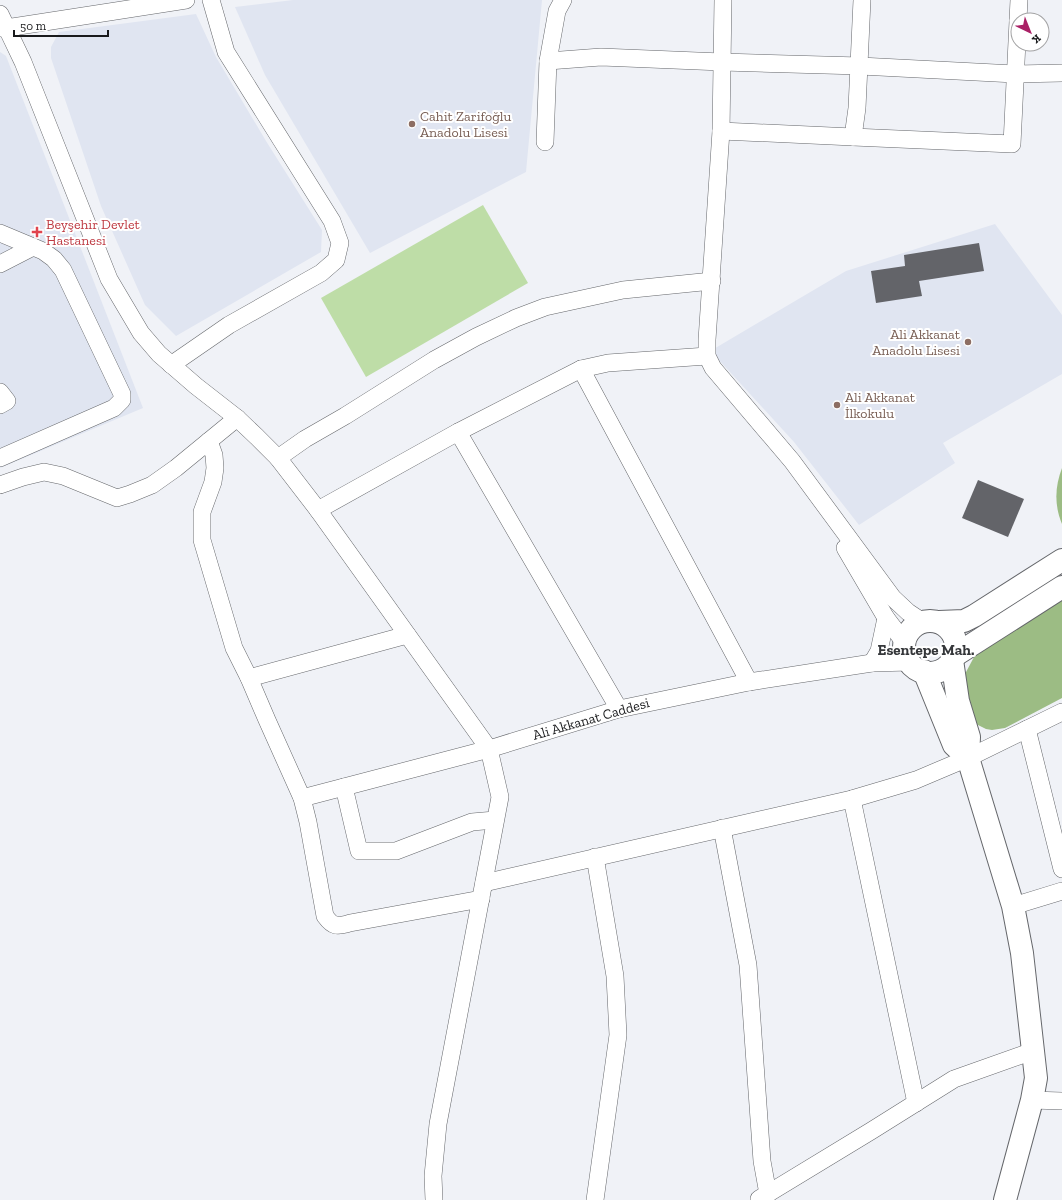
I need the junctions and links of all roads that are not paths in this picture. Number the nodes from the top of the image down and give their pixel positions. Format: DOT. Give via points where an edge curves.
graph roads {
  1 [pos="186,0"];
  2 [pos="211,0"];
  3 [pos="563,0"];
  4 [pos="723,0"];
  5 [pos="862,0"];
  6 [pos="1019,0"];
  7 [pos="1018,12"];
  8 [pos="2,23"];
  9 [pos="1017,52"];
  10 [pos="548,61"];
  11 [pos="722,62"];
  12 [pos="860,66"];
  13 [pos="1062,73"];
  14 [pos="1016,74"];
  15 [pos="721,131"];
  16 [pos="853,137"];
  17 [pos="545,142"];
  18 [pos="0,232"];
  19 [pos="33,246"];
  20 [pos="0,264"];
  21 [pos="712,281"];
  22 [pos="707,356"];
  23 [pos="170,364"];
  24 [pos="581,369"];
  25 [pos="0,392"];
  26 [pos="0,405"];
  27 [pos="237,418"];
  28 [pos="458,432"];
  29 [pos="209,441"];
  30 [pos="0,458"];
  31 [pos="278,458"];
  32 [pos="792,460"];
  33 [pos="0,485"];
  34 [pos="318,510"];
  35 [pos="1062,560"];
  36 [pos="1062,587"];
  37 [pos="886,618"];
  38 [pos="931,622"];
  39 [pos="407,635"];
  40 [pos="953,658"];
  41 [pos="913,659"];
  42 [pos="872,663"];
  43 [pos="250,678"];
  44 [pos="749,682"];
  45 [pos="619,708"];
  46 [pos="1062,712"];
  47 [pos="1027,729"];
  48 [pos="489,749"];
  49 [pos="968,758"];
  50 [pos="344,787"];
  51 [pos="302,798"];
  52 [pos="852,799"];
  53 [pos="496,820"];
  54 [pos="722,828"];
  55 [pos="595,857"];
  56 [pos="1062,868"];
  57 [pos="482,891"];
  58 [pos="1062,891"];
  59 [pos="1013,906"];
  60 [pos="1033,1051"];
  61 [pos="1032,1100"];
  62 [pos="1062,1102"];
  63 [pos="916,1103"];
  64 [pos="1013,1172"];
  65 [pos="763,1197"];
  66 [pos="434,1200"];
  67 [pos="595,1200"];
  68 [pos="1000,1200"];
  69 [pos="1005,1200"];
  1 -- 8 [label="street"];
  2 -- 23 [label="street" via="226,52 332,221 340,243 336,260 321,273 229,325"];
  3 -- 10 [label="street" via="557,10"];
  4 -- 11 [label="street"];
  5 -- 12 [label="street"];
  6 -- 7 [label="street"];
  8 -- 23 [label="street" via="23,62 109,279 141,333"];
  9 -- 14 [label="street"];
  10 -- 11 [label="street" via="601,58"];
  10 -- 17 [label="street"];
  11 -- 12 [label="street"];
  11 -- 15 [label="street"];
  12 -- 14 [label="street"];
  12 -- 16 [label="street"];
  13 -- 14 [label="street"];
  14 -- 16 [label="street" via="1012,144"];
  15 -- 16 [label="street"];
  15 -- 21 [label="street"];
  18 -- 19 [label="street"];
  19 -- 20 [label="street"];
  19 -- 30 [label="street" via="54,259 63,270 122,394 122,400 114,408"];
  21 -- 22 [label="street"];
  21 -- 31 [label="street" via="623,290 545,307 523,315 434,360"];
  22 -- 24 [label="street" via="608,363"];
  22 -- 32 [label="street" via="713,368"];
  23 -- 27 [label="street"];
  24 -- 28 [label="street"];
  24 -- 44 [label="street"];
  25 -- 26 [label="street" via="7,401"];
  27 -- 29 [label="street"];
  27 -- 31 [label="street"];
  28 -- 34 [label="street"];
  28 -- 45 [label="street"];
  29 -- 33 [label="street" via="152,485 116,498 63,476 44,472"];
  29 -- 43 [label="street" via="215,468 213,482 202,512 202,540 234,648"];
  31 -- 34 [label="street"];
  32 -- 37 [label="street"];
  32 -- 38 [label="street" via="893,598 908,612"];
  34 -- 39 [label="street"];
  35 -- 38 [label="main road" via="964,621"];
  36 -- 40 [label="main road"];
  37 -- 41 [label="street"];
  37 -- 42 [label="street" via="879,651"];
  38 -- 40 [label="main road" via="949,629 954,636 956,648"];
  38 -- 41 [label="main road" via="912,628 907,635"];
  39 -- 43 [label="street"];
  39 -- 48 [label="street"];
  40 -- 41 [label="main road" via="947,666 932,672"];
  40 -- 49 [label="main road" via="958,701 969,738"];
  41 -- 42 [label="street, Ali Akkanat Caddesi"];
  41 -- 49 [label="main road" via="954,745"];
  42 -- 44 [label="street, Ali Akkanat Caddesi"];
  43 -- 51 [label="street"];
  44 -- 45 [label="street, Ali Akkanat Caddesi"];
  45 -- 48 [label="street, Ali Akkanat Caddesi"];
  46 -- 47 [label="street"];
  47 -- 49 [label="street"];
  47 -- 56 [label="street"];
  48 -- 50 [label="street, Ali Akkanat Caddesi"];
  48 -- 53 [label="street" via="500,797"];
  49 -- 52 [label="street" via="916,780"];
  49 -- 59 [label="main road"];
  50 -- 51 [label="street, Ali Akkanat Caddesi"];
  50 -- 53 [label="street" via="358,851 396,851 472,822"];
  51 -- 57 [label="street" via="325,916 331,923 342,925"];
  52 -- 54 [label="street"];
  52 -- 63 [label="street"];
  53 -- 57 [label="street"];
  54 -- 55 [label="street"];
  54 -- 65 [label="street" via="748,965"];
  55 -- 57 [label="street"];
  55 -- 67 [label="street" via="615,976 618,1035"];
  57 -- 66 [label="street" via="438,1124 433,1176"];
  58 -- 59 [label="street"];
  59 -- 60 [label="main road" via="1022,953"];
  60 -- 61 [label="main road" via="1036,1078"];
  60 -- 63 [label="street" via="954,1079"];
  61 -- 62 [label="street"];
  61 -- 64 [label="main road"];
  63 -- 65 [label="street"];
  64 -- 68 [label="main road"];
  64 -- 69 [label="main road"];
}
